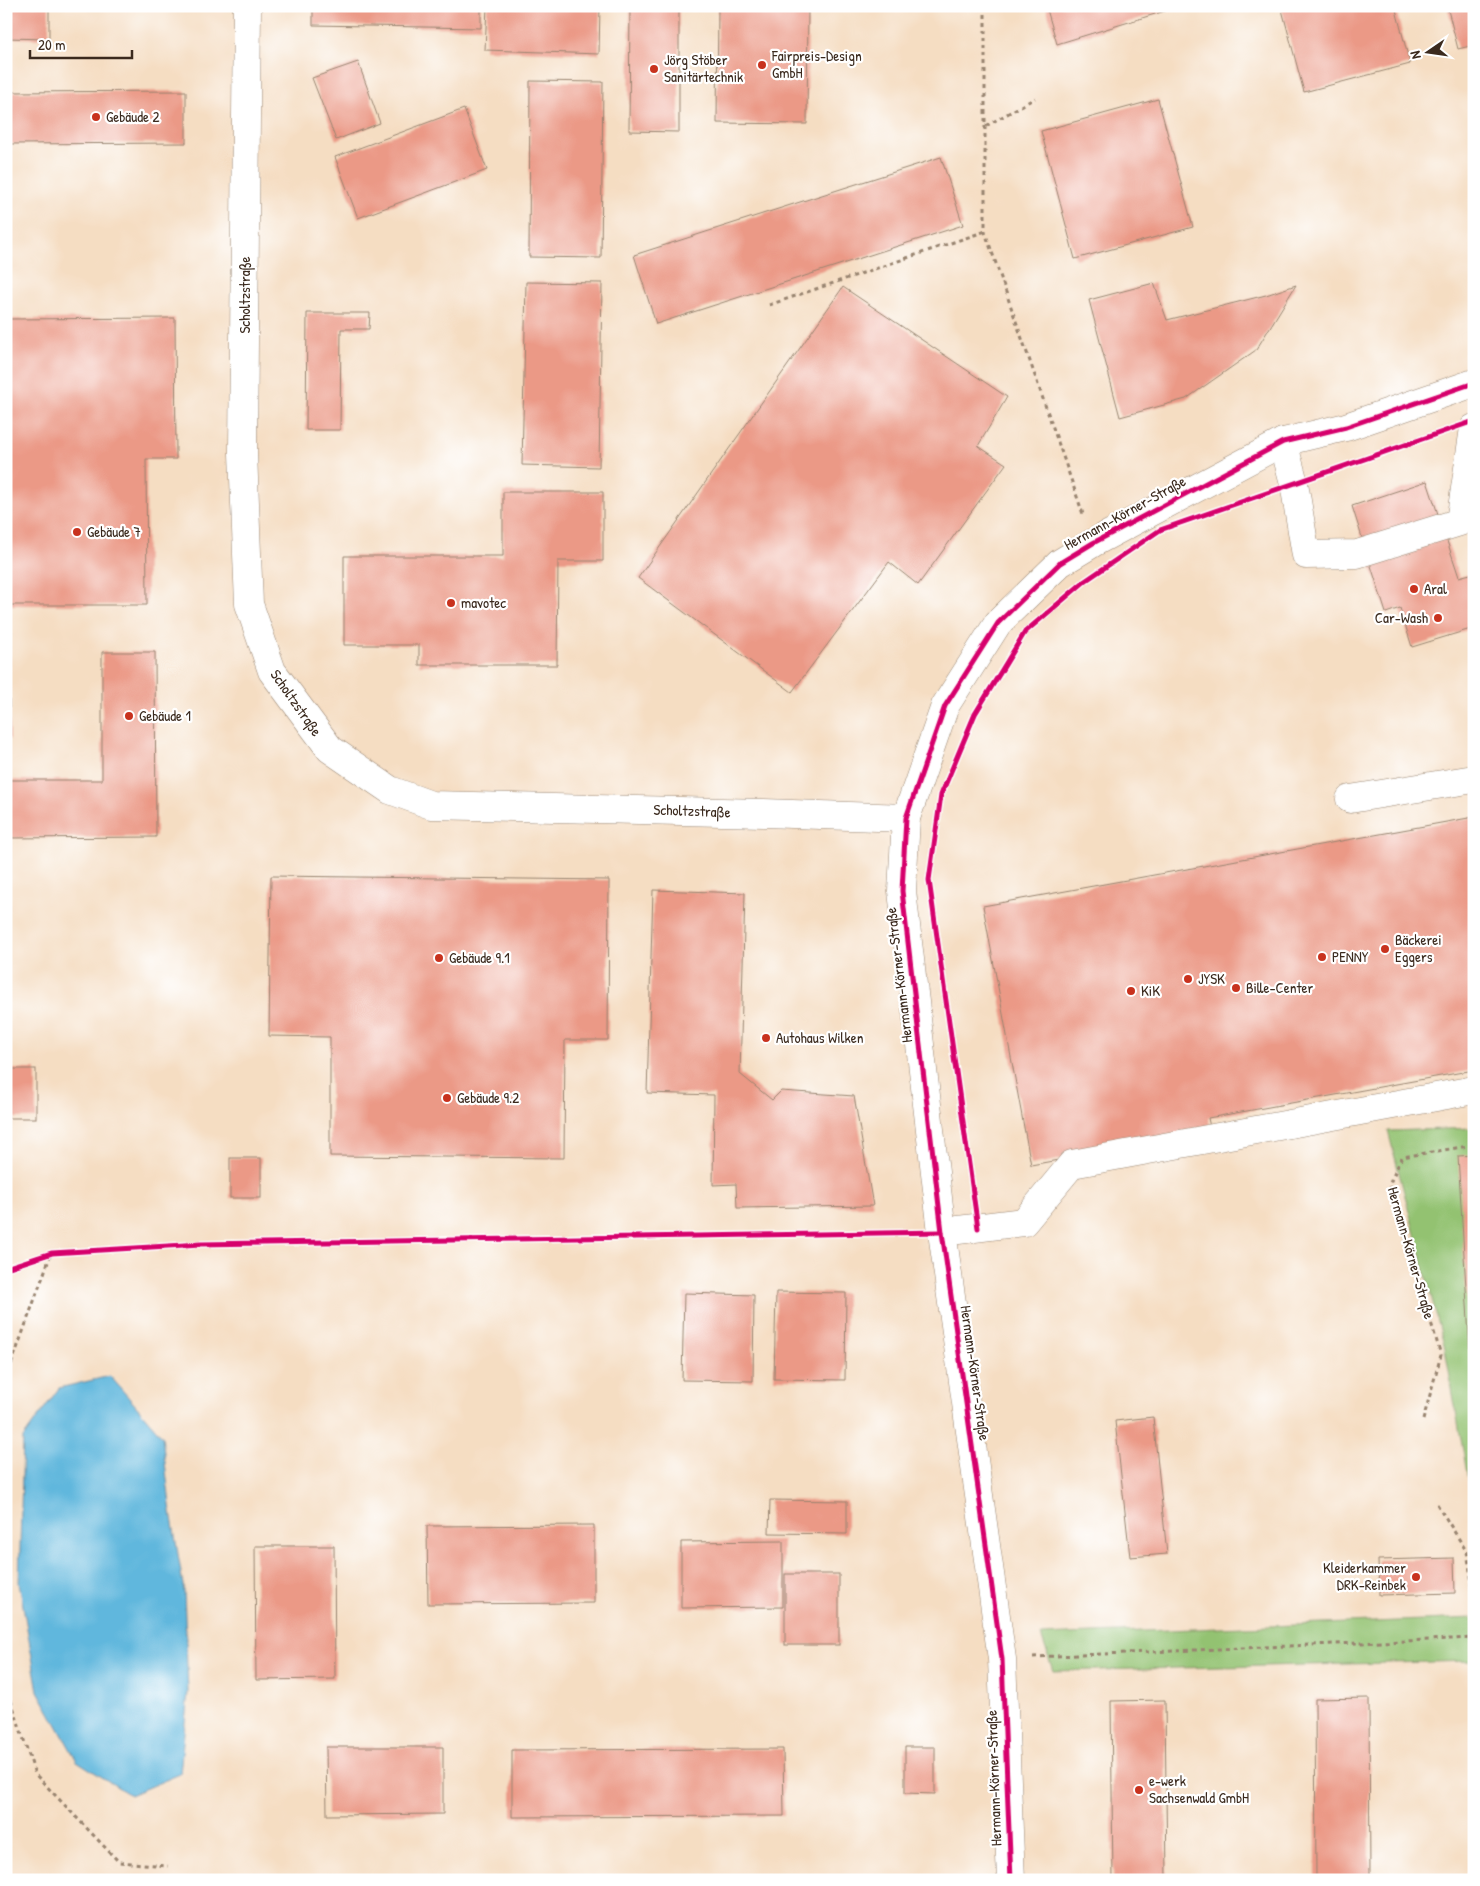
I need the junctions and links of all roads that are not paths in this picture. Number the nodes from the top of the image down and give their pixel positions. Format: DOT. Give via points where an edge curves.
graph roads {
  1 [pos="247,6"];
  2 [pos="1471,384"];
  3 [pos="1474,416"];
  4 [pos="1474,428"];
  5 [pos="1283,442"];
  6 [pos="1474,779"];
  7 [pos="1350,799"];
  8 [pos="906,818"];
  9 [pos="1474,1090"];
  10 [pos="942,1232"];
  11 [pos="1011,1880"];
  1 -- 8 [label="street, Scholtzstraße" via="243,454 249,604 272,672 330,749 390,790 431,805"];
  2 -- 3 [label="street"];
  2 -- 5 [label="street, Hermann-Körner-Straße" via="1346,427"];
  4 -- 5 [label="street" via="1460,522 1357,554 1306,555 1294,483"];
  5 -- 8 [label="street, Hermann-Körner-Straße" via="1060,563 998,623 946,706"];
  6 -- 7 [label="street"];
  8 -- 10 [label="street, Hermann-Körner-Straße" via="902,891"];
  9 -- 10 [label="street" via="1072,1164 1024,1222"];
  10 -- 11 [label="street, Hermann-Körner-Straße" via="1002,1658"];
}
